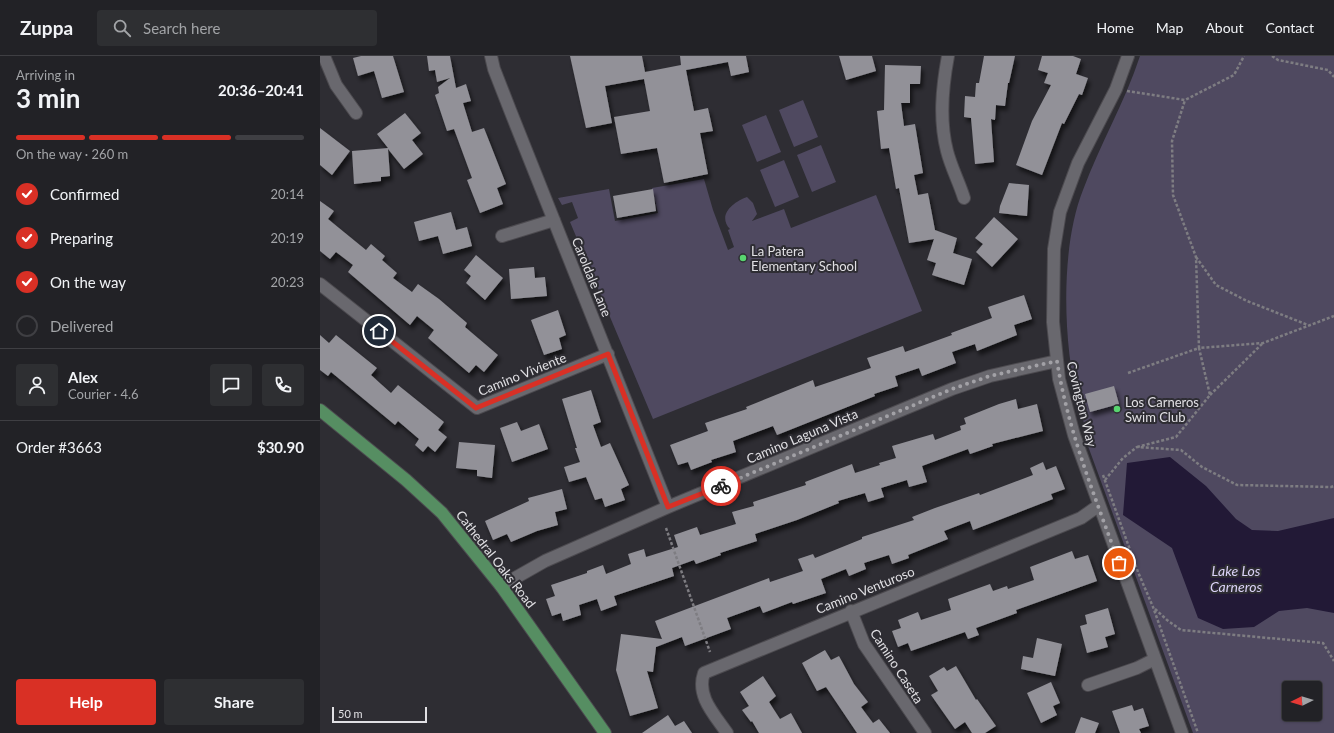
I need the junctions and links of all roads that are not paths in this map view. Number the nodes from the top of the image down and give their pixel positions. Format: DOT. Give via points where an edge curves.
graph roads {
  1 [pos="324,56"];
  2 [pos="491,56"];
  3 [pos="948,56"];
  4 [pos="1128,56"];
  5 [pos="356,113"];
  6 [pos="964,198"];
  7 [pos="554,220"];
  8 [pos="502,236"];
  9 [pos="320,284"];
  10 [pos="608,354"];
  11 [pos="1057,361"];
  12 [pos="320,410"];
  13 [pos="1098,506"];
  14 [pos="668,507"];
  15 [pos="501,586"];
  16 [pos="851,611"];
  17 [pos="1155,659"];
  18 [pos="1088,685"];
  19 [pos="605,733"];
  20 [pos="727,733"];
  21 [pos="925,733"];
  22 [pos="1182,733"];
  1 -- 5 [label="street" via="336,85"];
  2 -- 7 [label="street, Caroldale Lane"];
  3 -- 6 [label="street" via="942,101 943,129"];
  4 -- 11 [label="street, Covington Way" via="1116,89 1078,163 1060,212 1054,248"];
  7 -- 8 [label="street"];
  7 -- 10 [label="street, Caroldale Lane"];
  9 -- 10 [label="street, Camino Viviente" via="476,408"];
  10 -- 14 [label="street, Caroldale Lane"];
  11 -- 13 [label="street, Covington Way" via="1074,435"];
  11 -- 14 [label="street, Camino Laguna Vista" via="990,376 952,389"];
  12 -- 15 [label="main road, Cathedral Oaks Road" via="442,513"];
  13 -- 16 [label="street, Camino Venturoso" via="1081,518"];
  13 -- 17 [label="street, Covington Way"];
  14 -- 15 [label="street, Camino Laguna Vista" via="545,561"];
  15 -- 19 [label="main road, Cathedral Oaks Road"];
  16 -- 20 [label="street, Camino Venturoso" via="704,673 695,682"];
  16 -- 21 [label="street, Camino Caseta" via="864,644"];
  17 -- 18 [label="street"];
  17 -- 22 [label="street, Covington Way"];
}
